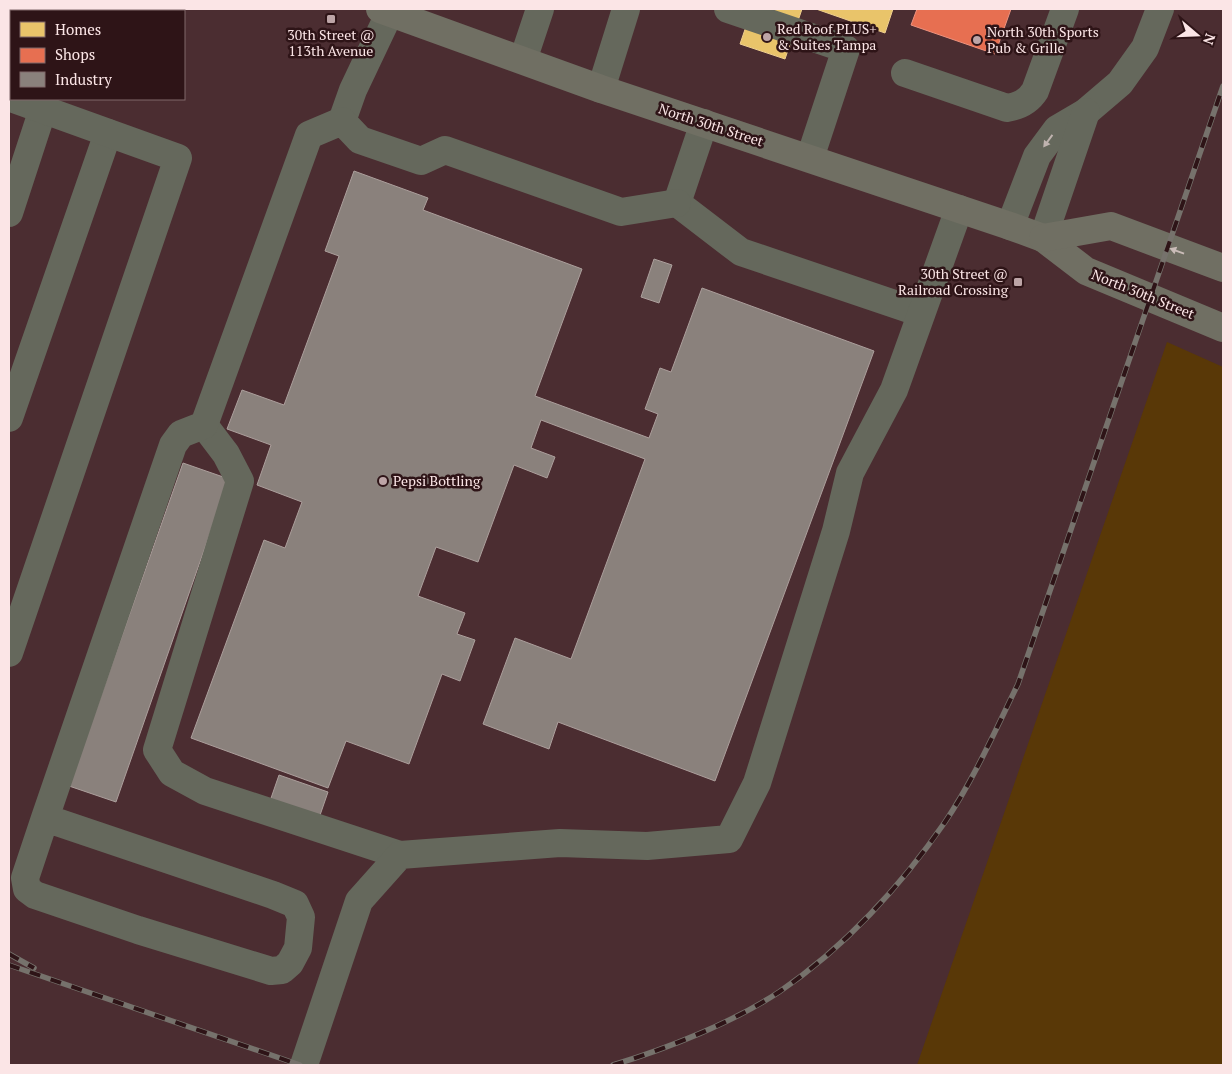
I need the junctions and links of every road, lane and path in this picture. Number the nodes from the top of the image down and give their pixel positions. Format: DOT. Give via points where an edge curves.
graph roads {
  1 [pos="540,9"];
  2 [pos="626,9"];
  3 [pos="728,9"];
  4 [pos="1065,9"];
  5 [pos="1160,9"];
  6 [pos="385,10"];
  7 [pos="523,60"];
  8 [pos="905,73"];
  9 [pos="601,88"];
  10 [pos="17,100"];
  11 [pos="44,109"];
  12 [pos="1086,112"];
  13 [pos="342,121"];
  14 [pos="704,123"];
  15 [pos="108,133"];
  16 [pos="20,155"];
  17 [pos="810,158"];
  18 [pos="677,204"];
  19 [pos="959,208"];
  20 [pos="9,213"];
  21 [pos="1010,226"];
  22 [pos="1042,238"];
  23 [pos="1223,268"];
  24 [pos="921,313"];
  25 [pos="1223,328"];
  26 [pos="9,418"];
  27 [pos="204,425"];
  28 [pos="9,653"];
  29 [pos="45,818"];
  30 [pos="400,855"];
  31 [pos="304,1065"];
  1 -- 7 [label="lane"];
  2 -- 9 [label="lane"];
  3 -- 17 [label="lane" via="846,49"];
  4 -- 8 [label="lane" via="1035,92 1018,106 1007,108"];
  5 -- 12 [label="lane" via="1145,48 1120,83"];
  6 -- 7 [label="main road, North 30th Street"];
  6 -- 13 [label="lane"];
  7 -- 9 [label="main road, North 30th Street"];
  9 -- 14 [label="main road, North 30th Street"];
  10 -- 11 [label="lane"];
  11 -- 15 [label="lane"];
  11 -- 16 [label="lane"];
  12 -- 21 [label="lane, one-way" via="1057,129 1037,156"];
  12 -- 22 [label="lane"];
  13 -- 18 [label="lane" via="360,140 421,161 445,150 621,212"];
  13 -- 27 [label="lane" via="309,135"];
  14 -- 17 [label="main road, North 30th Street"];
  14 -- 18 [label="lane"];
  15 -- 26 [label="lane"];
  15 -- 28 [label="lane" via="178,158"];
  16 -- 20 [label="lane"];
  17 -- 19 [label="main road, North 30th Street"];
  18 -- 24 [label="lane" via="741,252"];
  19 -- 21 [label="main road, North 30th Street"];
  19 -- 24 [label="lane"];
  21 -- 22 [label="main road, North 30th Street"];
  23 -- 22 [label="main road, one-way" via="1111,226"];
  22 -- 25 [label="main road, North 30th Street" via="1086,271"];
  24 -- 30 [label="lane" via="894,390 850,473 836,531 757,783 729,839 647,846 560,843"];
  27 -- 29 [label="lane" via="181,434 173,445"];
  27 -- 30 [label="lane" via="226,454 240,481 157,750 172,773 206,791"];
  29 -- 29 [label="lane" via="25,878 27,889 35,895 271,971 282,970 298,948 301,916 295,904"];
  30 -- 31 [label="lane" via="359,901"];
}
